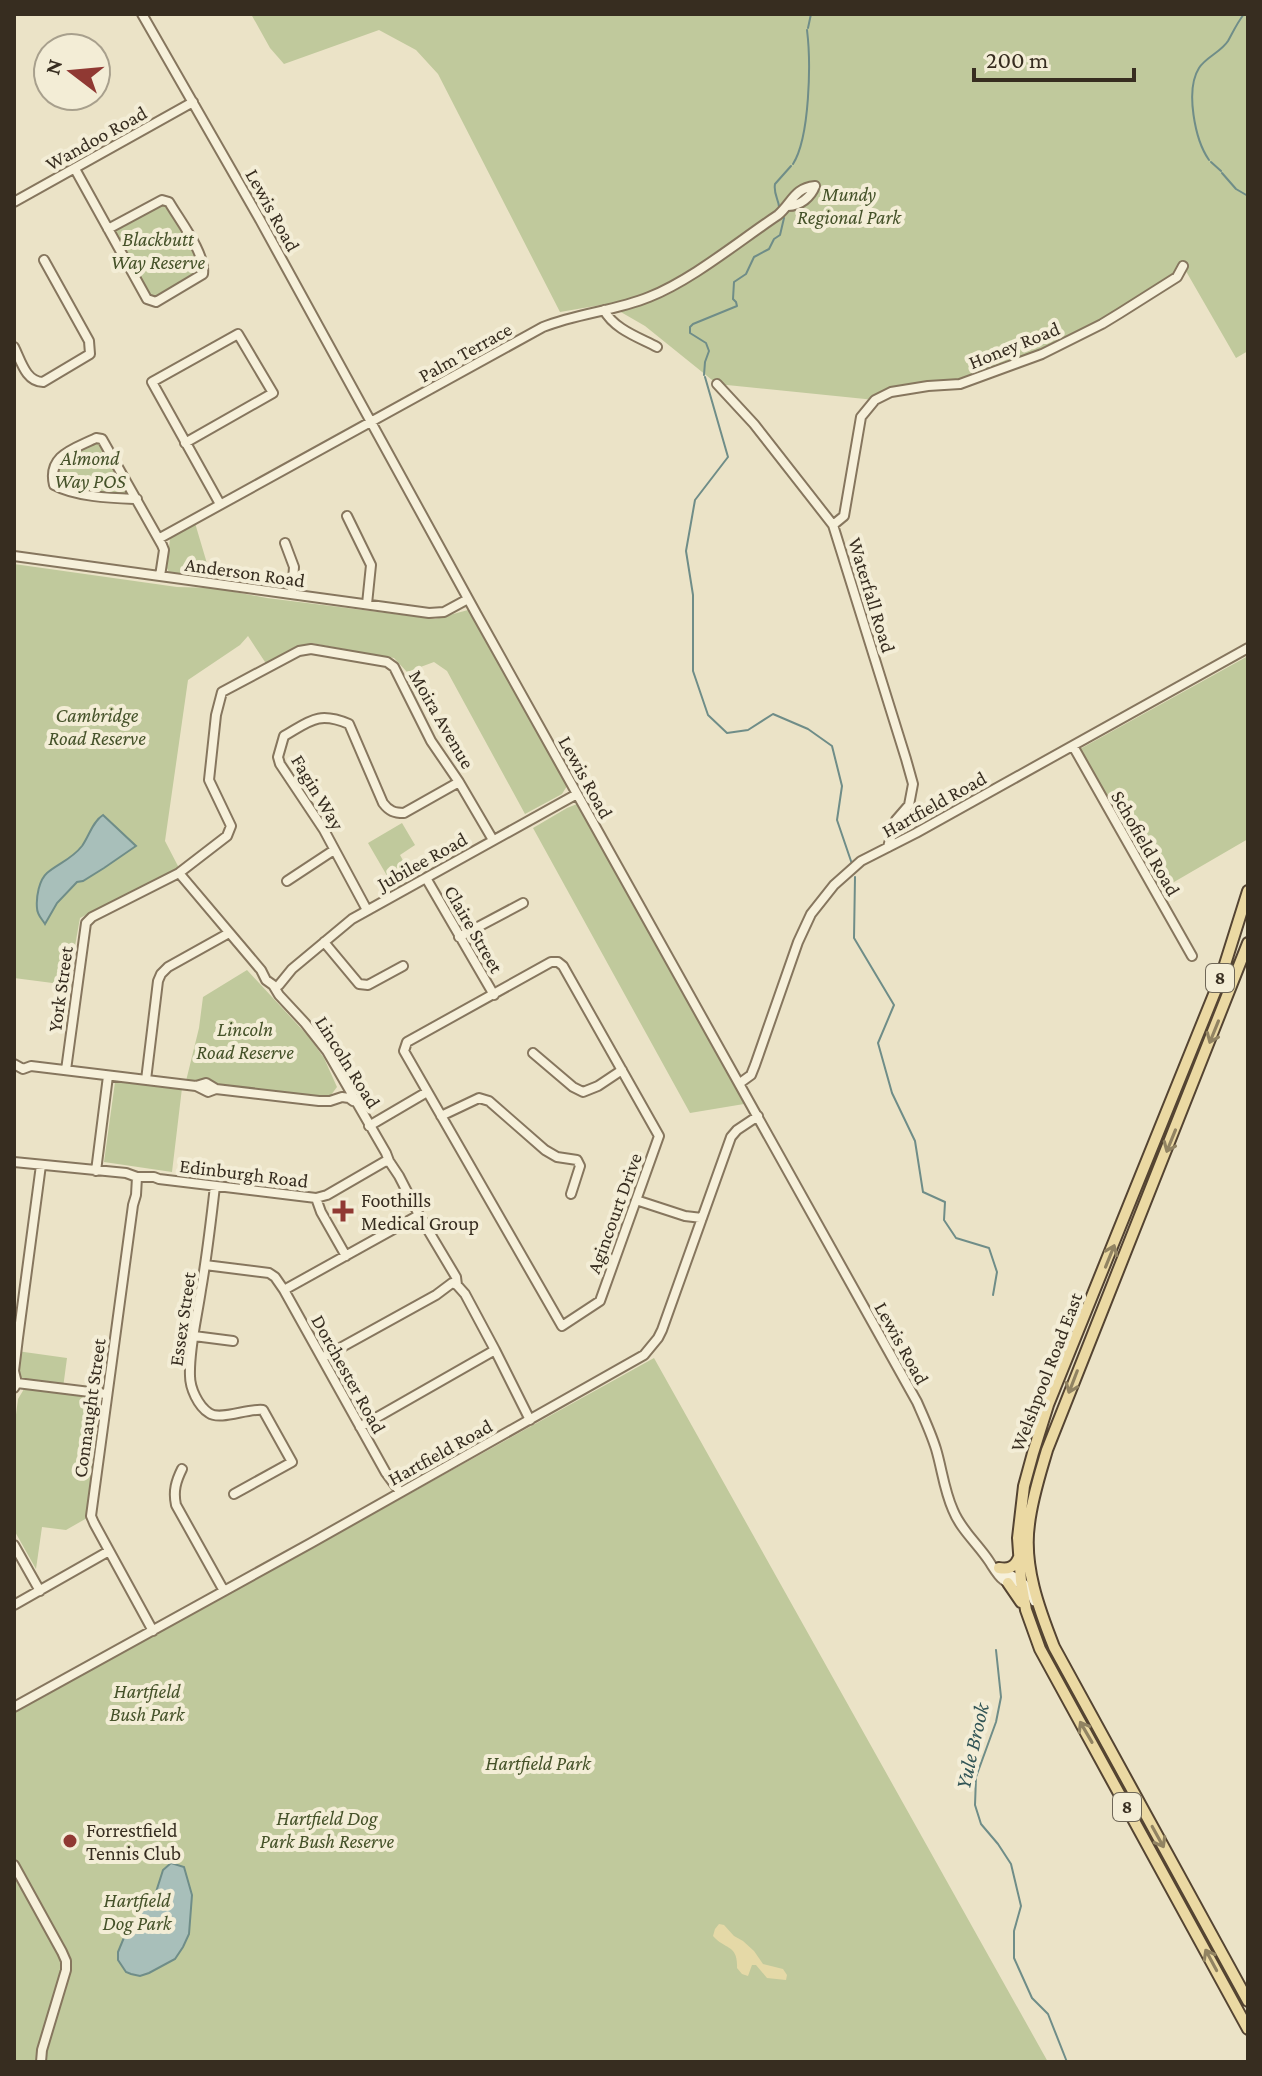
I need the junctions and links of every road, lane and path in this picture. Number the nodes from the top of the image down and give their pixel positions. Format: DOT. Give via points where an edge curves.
graph roads {
  1 [pos="142,14"];
  2 [pos="193,102"];
  3 [pos="75,169"];
  4 [pos="14,202"];
  5 [pos="788,206"];
  6 [pos="108,229"];
  7 [pos="44,260"];
  8 [pos="1183,266"];
  9 [pos="604,310"];
  10 [pos="14,347"];
  11 [pos="657,347"];
  12 [pos="717,384"];
  13 [pos="371,421"];
  14 [pos="185,443"];
  15 [pos="137,499"];
  16 [pos="220,504"];
  17 [pos="347,516"];
  18 [pos="833,525"];
  19 [pos="160,538"];
  20 [pos="285,543"];
  21 [pos="14,556"];
  22 [pos="160,576"];
  23 [pos="292,594"];
  24 [pos="468,599"];
  25 [pos="367,604"];
  26 [pos="1248,648"];
  27 [pos="1073,746"];
  28 [pos="459,782"];
  29 [pos="577,794"];
  30 [pos="493,840"];
  31 [pos="888,847"];
  32 [pos="334,850"];
  33 [pos="179,873"];
  34 [pos="426,878"];
  35 [pos="287,881"];
  36 [pos="1248,891"];
  37 [pos="523,903"];
  38 [pos="367,910"];
  39 [pos="229,933"];
  40 [pos="459,937"];
  41 [pos="324,942"];
  42 [pos="1248,943"];
  43 [pos="1192,956"];
  44 [pos="403,966"];
  45 [pos="276,983"];
  46 [pos="494,995"];
  47 [pos="533,1053"];
  48 [pos="31,1066"];
  49 [pos="66,1070"];
  50 [pos="622,1070"];
  51 [pos="108,1076"];
  52 [pos="146,1080"];
  53 [pos="740,1083"];
  54 [pos="427,1092"];
  55 [pos="345,1094"];
  56 [pos="441,1116"];
  57 [pos="758,1116"];
  58 [pos="369,1126"];
  59 [pos="14,1162"];
  60 [pos="386,1163"];
  61 [pos="41,1165"];
  62 [pos="96,1171"];
  63 [pos="136,1180"];
  64 [pos="215,1186"];
  65 [pos="571,1194"];
  66 [pos="316,1198"];
  67 [pos="636,1200"];
  68 [pos="419,1215"];
  69 [pos="1124,1219"];
  70 [pos="701,1221"];
  71 [pos="1137,1224"];
  72 [pos="346,1256"];
  73 [pos="205,1265"];
  74 [pos="455,1285"];
  75 [pos="284,1290"];
  76 [pos="194,1336"];
  77 [pos="16,1338"];
  78 [pos="233,1341"];
  79 [pos="495,1350"];
  80 [pos="322,1358"];
  81 [pos="16,1385"];
  82 [pos="106,1394"];
  83 [pos="533,1419"];
  84 [pos="360,1427"];
  85 [pos="182,1469"];
  86 [pos="234,1494"];
  87 [pos="397,1494"];
  88 [pos="14,1545"];
  89 [pos="1028,1548"];
  90 [pos="109,1551"];
  91 [pos="1019,1556"];
  92 [pos="988,1560"];
  93 [pos="999,1568"];
  94 [pos="1021,1581"];
  95 [pos="1008,1583"];
  96 [pos="40,1591"];
  97 [pos="224,1591"];
  98 [pos="14,1605"];
  99 [pos="1026,1610"];
  100 [pos="1040,1610"];
  101 [pos="155,1630"];
  102 [pos="14,1707"];
  103 [pos="14,1865"];
  104 [pos="1248,2001"];
  105 [pos="1248,2029"];
  106 [pos="41,2062"];
  1 -- 2 [label="street, Lewis Road"];
  2 -- 3 [label="street, Wandoo Road"];
  2 -- 13 [label="street, Lewis Road"];
  3 -- 4 [label="street, Wandoo Road"];
  3 -- 6 [label="street"];
  5 -- 9 [label="street, Palm Terrace" via="700,270 654,296"];
  6 -- 6 [label="street" via="147,299 156,302 203,274 205,265 169,202 162,200"];
  7 -- 10 [label="street" via="89,341 90,354 38,382 30,378"];
  8 -- 18 [label="street, Honey Road" via="1177,277 1102,324 1042,354 960,384 891,392 875,400 861,417 844,516"];
  9 -- 11 [label="street" via="616,326"];
  9 -- 13 [label="street, Palm Terrace" via="543,327"];
  12 -- 18 [label="street, Waterfall Road"];
  13 -- 16 [label="street, Palm Terrace"];
  13 -- 24 [label="street, Lewis Road"];
  14 -- 14 [label="street" via="152,382 238,334 273,393"];
  14 -- 16 [label="street"];
  15 -- 15 [label="street" via="102,439 60,457 54,466 54,485 65,490"];
  15 -- 19 [label="street"];
  16 -- 19 [label="street, Palm Terrace"];
  17 -- 25 [label="street" via="370,560"];
  18 -- 31 [label="street, Waterfall Road" via="913,784 909,805 896,820"];
  19 -- 22 [label="street"];
  20 -- 23 [label="street" via="294,567"];
  21 -- 22 [label="street, Anderson Road"];
  22 -- 23 [label="street, Anderson Road"];
  23 -- 25 [label="street, Anderson Road"];
  24 -- 25 [label="street, Anderson Road" via="441,613"];
  24 -- 29 [label="street, Lewis Road"];
  26 -- 27 [label="street, Hartfield Road"];
  27 -- 31 [label="street, Hartfield Road"];
  27 -- 43 [label="street, Schofield Road"];
  28 -- 30 [label="street, Moira Avenue"];
  28 -- 32 [label="street, Fagin Way" via="404,813 388,811 349,724 314,718 284,736 278,757"];
  28 -- 33 [label="street, Moira Avenue" via="431,741 394,667 299,651 222,692 209,780 231,826 227,836"];
  29 -- 30 [label="street, Jubilee Road"];
  29 -- 53 [label="street, Lewis Road"];
  30 -- 34 [label="street, Jubilee Road"];
  31 -- 53 [label="street, Hartfield Road" via="861,861 811,914 751,1075"];
  32 -- 35 [label="street"];
  32 -- 38 [label="street, Fagin Way"];
  33 -- 39 [label="street, Lincoln Road"];
  33 -- 49 [label="street, York Street" via="86,923"];
  34 -- 38 [label="street, Jubilee Road"];
  34 -- 40 [label="street, Claire Street"];
  36 -- 69 [label="main road, Welshpool Road East / 8" via="1221,977"];
  37 -- 40 [label="street"];
  38 -- 41 [label="street, Jubilee Road"];
  39 -- 45 [label="street, Lincoln Road" via="266,980"];
  39 -- 52 [label="street" via="161,974"];
  40 -- 46 [label="street, Claire Street"];
  41 -- 44 [label="street" via="359,984 368,985"];
  41 -- 45 [label="street, Jubilee Road"];
  42 -- 71 [label="main road, Welshpool Road East / 8, one-way"];
  45 -- 55 [label="street, Lincoln Road" via="276,992 327,1051"];
  46 -- 50 [label="street, Agincourt Drive" via="558,962"];
  46 -- 54 [label="street, Agincourt Drive" via="407,1042 404,1051"];
  47 -- 50 [label="street" via="583,1092"];
  48 -- 49 [label="street"];
  49 -- 51 [label="street"];
  50 -- 67 [label="street, Agincourt Drive" via="659,1136"];
  51 -- 52 [label="street"];
  51 -- 62 [label="street"];
  52 -- 55 [label="street" via="206,1083 216,1089 319,1101"];
  53 -- 57 [label="street, Lewis Road"];
  54 -- 56 [label="street, Agincourt Drive"];
  54 -- 58 [label="street"];
  55 -- 58 [label="street, Lincoln Road"];
  56 -- 65 [label="street" via="479,1098 489,1101 545,1150 577,1160"];
  56 -- 67 [label="street, Agincourt Drive" via="562,1326 600,1301"];
  57 -- 70 [label="street, Hartfield Road" via="731,1137"];
  57 -- 92 [label="street, Lewis Road" via="917,1402 953,1511"];
  58 -- 60 [label="street, Lincoln Road"];
  59 -- 61 [label="street, Edinburgh Road"];
  60 -- 66 [label="street, Edinburgh Road"];
  60 -- 68 [label="street, Lincoln Road"];
  61 -- 62 [label="street, Edinburgh Road"];
  61 -- 77 [label="street"];
  62 -- 63 [label="street, Edinburgh Road" via="126,1173"];
  63 -- 64 [label="street, Edinburgh Road" via="154,1177"];
  63 -- 82 [label="street, Connaught Street"];
  64 -- 66 [label="street, Edinburgh Road"];
  64 -- 73 [label="street, Essex Street"];
  66 -- 72 [label="street"];
  67 -- 70 [label="street"];
  68 -- 72 [label="street"];
  68 -- 74 [label="street, Lincoln Road" via="456,1277"];
  69 -- 71 [label="main road"];
  91 -- 69 [label="main road, Welshpool Road East / 8, one-way" via="1020,1515 1033,1451"];
  70 -- 83 [label="street, Hartfield Road" via="662,1330 649,1350"];
  71 -- 89 [label="main road, Welshpool Road East / 8, one-way" via="1047,1450 1033,1500"];
  72 -- 75 [label="street"];
  73 -- 75 [label="street" via="269,1273"];
  73 -- 76 [label="street, Essex Street"];
  74 -- 79 [label="street, Lincoln Road"];
  74 -- 80 [label="street"];
  75 -- 80 [label="street, Dorchester Road"];
  76 -- 78 [label="street"];
  76 -- 86 [label="street, Essex Street" via="189,1375 199,1403 215,1416 263,1410 292,1462"];
  77 -- 81 [label="street"];
  79 -- 83 [label="street, Lincoln Road"];
  79 -- 84 [label="street"];
  80 -- 84 [label="street, Dorchester Road"];
  81 -- 82 [label="street"];
  82 -- 90 [label="street, Connaught Street" via="91,1507"];
  83 -- 87 [label="street, Hartfield Road"];
  84 -- 87 [label="street, Dorchester Road"];
  85 -- 97 [label="street" via="174,1490 176,1505"];
  87 -- 97 [label="street, Hartfield Road"];
  88 -- 96 [label="street"];
  89 -- 94 [label="street"];
  89 -- 100 [label="main road, Welshpool Road East / 8"];
  90 -- 96 [label="street"];
  90 -- 101 [label="street, Connaught Street"];
  91 -- 93 [label="main road" via="1012,1567"];
  91 -- 94 [label="main road, Welshpool Road East / 8"];
  92 -- 93 [label="street, Lewis Road"];
  92 -- 95 [label="street, Lewis Road"];
  93 -- 94 [label="street, Lewis Road"];
  94 -- 95 [label="street"];
  94 -- 99 [label="main road, Welshpool Road East / 8"];
  94 -- 100 [label="street, Lewis Road"];
  95 -- 99 [label="main road"];
  96 -- 98 [label="street"];
  97 -- 101 [label="street, Hartfield Road"];
  105 -- 99 [label="main road, Welshpool Road East / 8, one-way" via="1058,1685"];
  100 -- 104 [label="main road, Welshpool Road East / 8, one-way" via="1054,1647"];
  101 -- 102 [label="street, Hartfield Road"];
  103 -- 106 [label="street" via="66,1964"];
}
